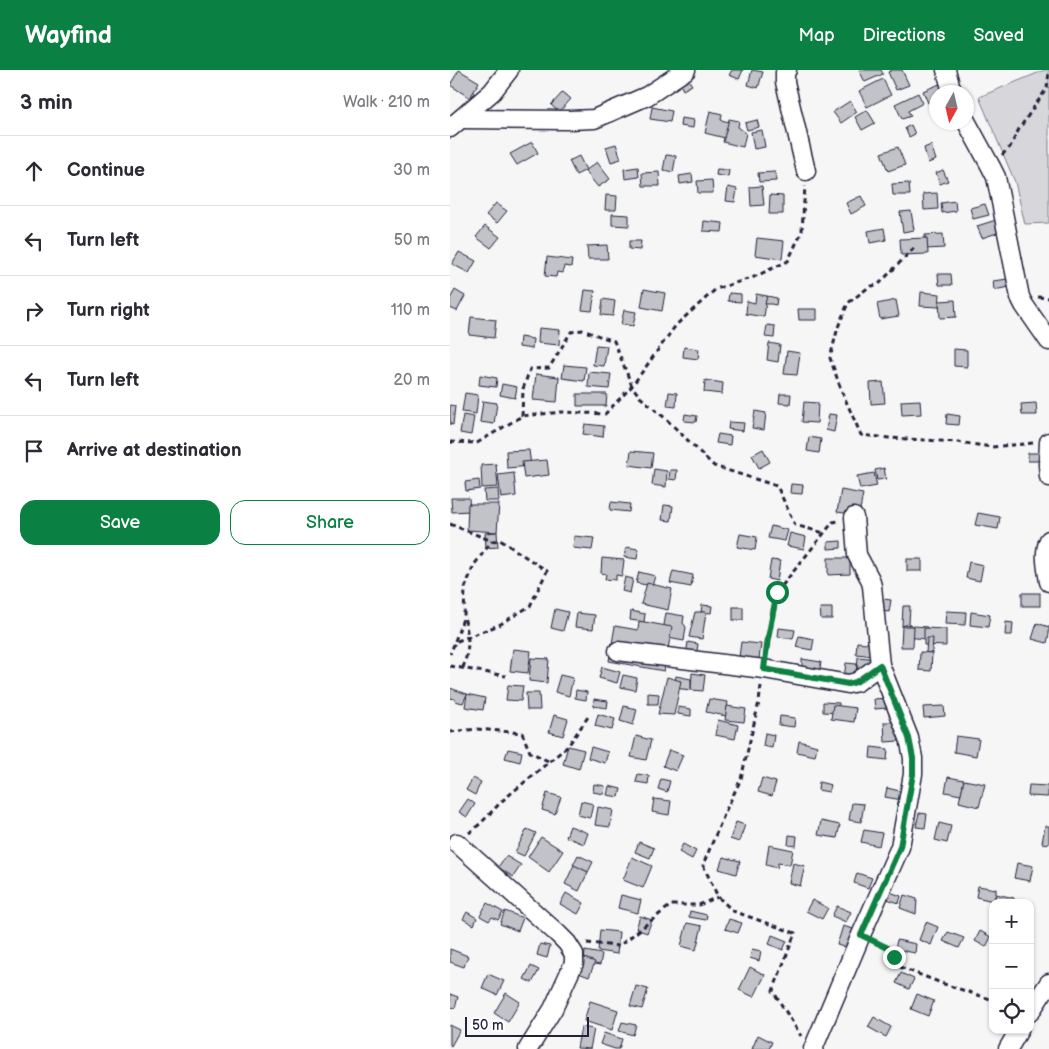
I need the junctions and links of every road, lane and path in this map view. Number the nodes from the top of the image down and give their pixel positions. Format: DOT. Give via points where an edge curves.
graph roads {
  1 [pos="509,70"];
  2 [pos="686,70"];
  3 [pos="787,70"];
  4 [pos="946,70"];
  5 [pos="1049,73"];
  6 [pos="950,85"];
  7 [pos="456,123"];
  8 [pos="971,130"];
  9 [pos="991,167"];
  10 [pos="806,171"];
  11 [pos="914,248"];
  12 [pos="1049,341"];
  13 [pos="632,386"];
  14 [pos="522,416"];
  15 [pos="450,442"];
  16 [pos="1044,442"];
  17 [pos="1049,477"];
  18 [pos="854,517"];
  19 [pos="450,524"];
  20 [pos="824,533"];
  21 [pos="1049,540"];
  22 [pos="492,541"];
  23 [pos="1049,582"];
  24 [pos="464,616"];
  25 [pos="468,636"];
  26 [pos="455,642"];
  27 [pos="618,651"];
  28 [pos="450,654"];
  29 [pos="880,665"];
  30 [pos="450,666"];
  31 [pos="463,668"];
  32 [pos="764,669"];
  33 [pos="506,676"];
  34 [pos="590,714"];
  35 [pos="450,732"];
  36 [pos="550,762"];
  37 [pos="458,843"];
  38 [pos="718,897"];
  39 [pos="861,935"];
  40 [pos="574,954"];
  41 [pos="1049,983"];
  42 [pos="989,999"];
  43 [pos="1034,1006"];
  44 [pos="1017,1034"];
  45 [pos="808,1045"];
  46 [pos="528,1049"];
  47 [pos="1008,1049"];
  1 -- 7 [label="street" via="492,92"];
  2 -- 7 [label="street" via="647,96 594,119"];
  3 -- 10 [label="street" via="785,82"];
  4 -- 6 [label="street"];
  5 -- 9 [label="path" via="1047,88 1010,146"];
  8 -- 9 [label="street"];
  9 -- 12 [label="street" via="996,177 1020,297"];
  10 -- 13 [label="path" via="802,231 788,261 754,277 716,289 676,325"];
  11 -- 16 [label="path" via="879,284 848,302 838,327 830,358 861,435 991,447"];
  13 -- 14 [label="path" via="605,414 562,412"];
  13 -- 14 [label="path" via="614,341 582,330 571,332 549,368 530,370 523,389"];
  13 -- 20 [label="path" via="714,466 777,486 795,525"];
  14 -- 15 [label="path" via="477,443"];
  16 -- 17 [label="street"];
  18 -- 20 [label="path" via="833,522"];
  18 -- 29 [label="street" via="857,555 872,586"];
  19 -- 22 [label="path"];
  20 -- 32 [label="path" via="777,592"];
  21 -- 23 [label="street" via="1045,555"];
  22 -- 24 [label="path" via="474,565 465,588"];
  22 -- 25 [label="path" via="500,540 547,571 530,606 499,625"];
  24 -- 25 [label="path"];
  24 -- 26 [label="path"];
  25 -- 26 [label="path"];
  25 -- 31 [label="path"];
  26 -- 28 [label="path"];
  27 -- 32 [label="street"];
  29 -- 32 [label="street" via="848,684"];
  29 -- 39 [label="street" via="909,738 913,774 900,847"];
  30 -- 31 [label="path"];
  31 -- 33 [label="path"];
  32 -- 38 [label="path" via="741,779 703,865"];
  34 -- 36 [label="path" via="568,746"];
  35 -- 36 [label="path" via="477,729 522,733 530,752"];
  36 -- 37 [label="path"];
  37 -- 40 [label="street" via="558,934"];
  38 -- 40 [label="path" via="699,905 671,905 619,946 583,943"];
  38 -- 45 [label="path" via="733,911 795,933 773,991"];
  39 -- 42 [label="path" via="888,948 900,967"];
  39 -- 45 [label="street"];
  40 -- 46 [label="street" via="574,963 554,1009"];
  41 -- 43 [label="street"];
  44 -- 47 [label="street"];
}
